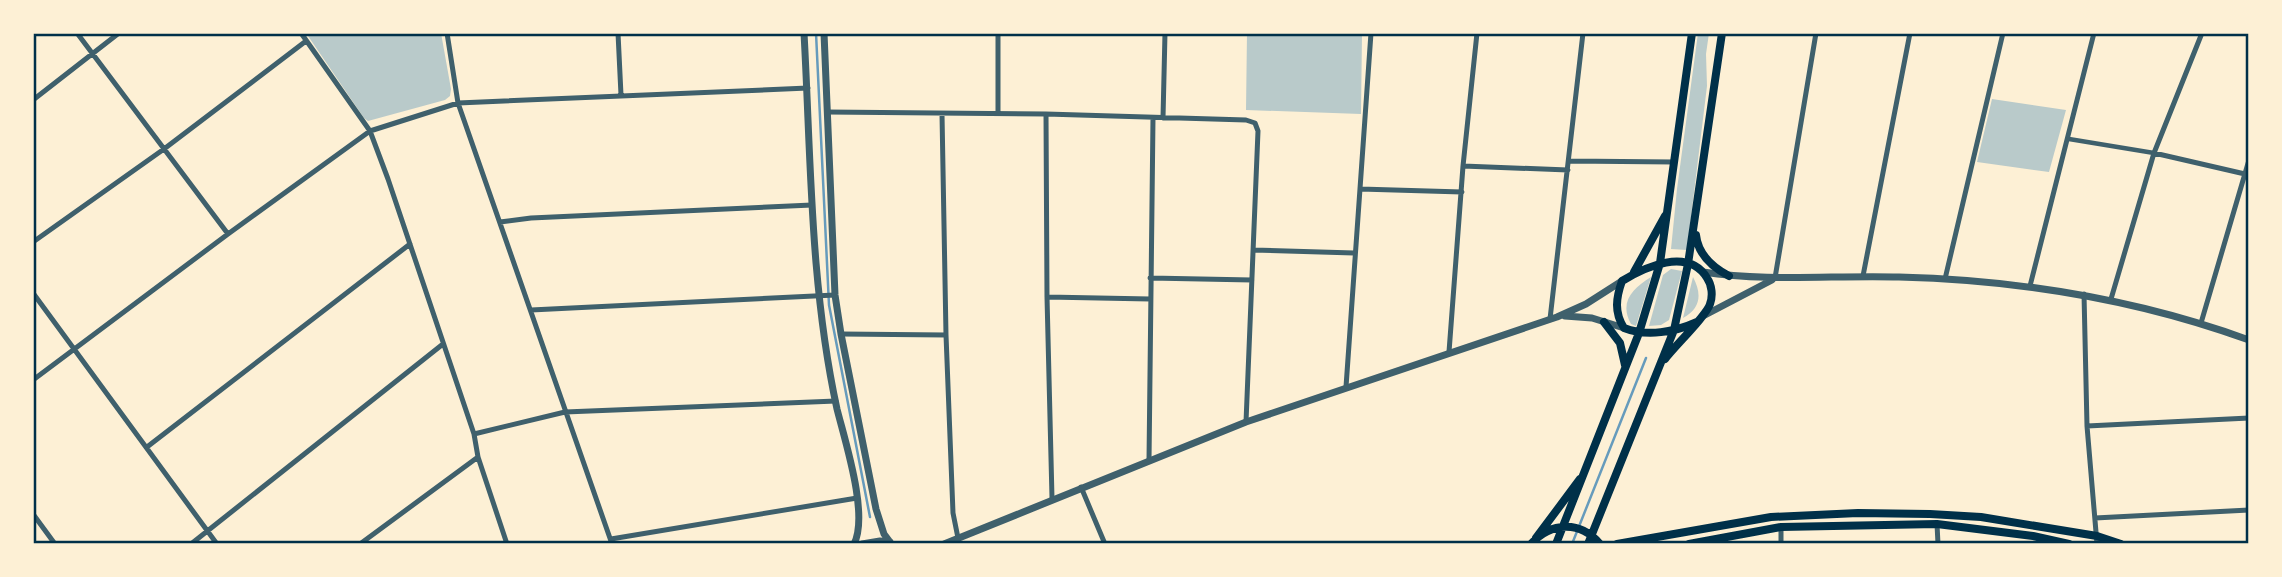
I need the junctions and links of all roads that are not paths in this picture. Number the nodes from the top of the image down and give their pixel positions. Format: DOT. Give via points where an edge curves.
graph roads {
  1 [pos="77,33"];
  2 [pos="120,33"];
  3 [pos="301,33"];
  4 [pos="447,33"];
  5 [pos="618,33"];
  6 [pos="804,33"];
  7 [pos="824,33"];
  8 [pos="998,33"];
  9 [pos="1165,33"];
  10 [pos="1371,33"];
  11 [pos="1477,33"];
  12 [pos="1583,33"];
  13 [pos="1692,33"];
  14 [pos="1722,33"];
  15 [pos="1816,33"];
  16 [pos="1910,33"];
  17 [pos="2003,33"];
  18 [pos="2094,33"];
  19 [pos="2202,33"];
  20 [pos="306,41"];
  21 [pos="92,54"];
  22 [pos="807,88"];
  23 [pos="621,95"];
  24 [pos="33,100"];
  25 [pos="458,103"];
  26 [pos="827,111"];
  27 [pos="998,113"];
  28 [pos="942,114"];
  29 [pos="1046,114"];
  30 [pos="1153,118"];
  31 [pos="1163,118"];
  32 [pos="370,131"];
  33 [pos="2068,139"];
  34 [pos="164,149"];
  35 [pos="2154,153"];
  36 [pos="2249,160"];
  37 [pos="1569,161"];
  38 [pos="1674,162"];
  39 [pos="1463,166"];
  40 [pos="1568,170"];
  41 [pos="2247,175"];
  42 [pos="1360,189"];
  43 [pos="1462,192"];
  44 [pos="812,205"];
  45 [pos="1669,207"];
  46 [pos="1694,221"];
  47 [pos="500,222"];
  48 [pos="228,234"];
  49 [pos="33,242"];
  50 [pos="410,244"];
  51 [pos="1253,250"];
  52 [pos="1354,253"];
  53 [pos="1660,263"];
  54 [pos="1688,264"];
  55 [pos="1703,272"];
  56 [pos="1632,275"];
  57 [pos="1729,276"];
  58 [pos="1863,276"];
  59 [pos="1150,278"];
  60 [pos="1775,278"];
  61 [pos="1945,279"];
  62 [pos="1252,280"];
  63 [pos="1622,281"];
  64 [pos="2030,286"];
  65 [pos="33,293"];
  66 [pos="2084,294"];
  67 [pos="821,295"];
  68 [pos="834,295"];
  69 [pos="1046,297"];
  70 [pos="1150,299"];
  71 [pos="2110,299"];
  72 [pos="531,310"];
  73 [pos="1704,315"];
  74 [pos="1553,318"];
  75 [pos="1604,322"];
  76 [pos="1697,322"];
  77 [pos="2201,323"];
  78 [pos="1624,328"];
  79 [pos="1670,331"];
  80 [pos="1643,333"];
  81 [pos="841,334"];
  82 [pos="946,335"];
  83 [pos="2249,340"];
  84 [pos="443,344"];
  85 [pos="75,349"];
  86 [pos="1449,352"];
  87 [pos="1660,366"];
  88 [pos="1625,369"];
  89 [pos="33,380"];
  90 [pos="1346,387"];
  91 [pos="835,401"];
  92 [pos="565,412"];
  93 [pos="2249,418"];
  94 [pos="1245,422"];
  95 [pos="2087,426"];
  96 [pos="474,434"];
  97 [pos="147,447"];
  98 [pos="478,457"];
  99 [pos="1149,461"];
  100 [pos="1586,471"];
  101 [pos="1081,487"];
  102 [pos="857,498"];
  103 [pos="1052,498"];
  104 [pos="2249,510"];
  105 [pos="1849,513"];
  106 [pos="33,514"];
  107 [pos="1807,514"];
  108 [pos="2095,518"];
  109 [pos="1937,524"];
  110 [pos="1567,526"];
  111 [pos="1821,526"];
  112 [pos="1781,527"];
  113 [pos="1699,528"];
  114 [pos="207,531"];
  115 [pos="1589,533"];
  116 [pos="958,538"];
  117 [pos="2097,540"];
  118 [pos="612,541"];
  119 [pos="1532,542"];
  120 [pos="892,543"];
  121 [pos="943,543"];
  122 [pos="1599,543"];
  123 [pos="55,544"];
  124 [pos="191,544"];
  125 [pos="217,544"];
  126 [pos="360,544"];
  127 [pos="507,544"];
  128 [pos="854,544"];
  129 [pos="863,544"];
  130 [pos="1105,544"];
  131 [pos="1556,544"];
  132 [pos="1588,544"];
  133 [pos="1616,544"];
  134 [pos="1653,544"];
  135 [pos="1689,544"];
  136 [pos="1781,544"];
  137 [pos="1938,544"];
  138 [pos="2069,544"];
  139 [pos="2121,544"];
  1 -- 21 [label="street"];
  2 -- 21 [label="street"];
  3 -- 20 [label="street"];
  4 -- 25 [label="street"];
  5 -- 23 [label="street"];
  6 -- 22 [label="street"];
  7 -- 26 [label="street"];
  8 -- 27 [label="street"];
  9 -- 31 [label="street"];
  10 -- 42 [label="street"];
  11 -- 39 [label="street"];
  12 -- 37 [label="street"];
  13 -- 38 [label="main road"];
  14 -- 46 [label="main road"];
  15 -- 60 [label="street"];
  16 -- 58 [label="street"];
  17 -- 61 [label="street"];
  18 -- 33 [label="street"];
  19 -- 35 [label="street"];
  20 -- 32 [label="street"];
  20 -- 34 [label="street"];
  21 -- 24 [label="street"];
  21 -- 34 [label="street"];
  22 -- 23 [label="street"];
  22 -- 44 [label="street"];
  23 -- 25 [label="street"];
  25 -- 32 [label="street"];
  25 -- 47 [label="street"];
  26 -- 28 [label="street"];
  26 -- 68 [label="street"];
  27 -- 28 [label="street"];
  27 -- 29 [label="street"];
  28 -- 82 [label="street"];
  29 -- 30 [label="street"];
  29 -- 69 [label="street"];
  30 -- 31 [label="street"];
  30 -- 59 [label="street"];
  31 -- 51 [label="street" via="1255,123"];
  32 -- 48 [label="street"];
  32 -- 50 [label="street"];
  33 -- 35 [label="street"];
  33 -- 64 [label="street"];
  34 -- 48 [label="street"];
  34 -- 49 [label="street"];
  35 -- 41 [label="street"];
  35 -- 71 [label="street"];
  36 -- 41 [label="street"];
  37 -- 38 [label="street"];
  37 -- 40 [label="street"];
  38 -- 45 [label="main road"];
  39 -- 40 [label="street"];
  39 -- 43 [label="street"];
  40 -- 74 [label="street"];
  41 -- 77 [label="street"];
  42 -- 43 [label="street"];
  42 -- 52 [label="street"];
  43 -- 86 [label="street"];
  44 -- 47 [label="street"];
  44 -- 67 [label="street"];
  45 -- 53 [label="main road"];
  45 -- 56 [label="main road"];
  46 -- 54 [label="main road"];
  46 -- 57 [label="main road" via="1703,256"];
  47 -- 72 [label="street"];
  48 -- 85 [label="street"];
  50 -- 84 [label="street"];
  50 -- 97 [label="street"];
  51 -- 52 [label="street"];
  51 -- 62 [label="street"];
  52 -- 90 [label="street"];
  53 -- 54 [label="main road"];
  53 -- 56 [label="main road"];
  53 -- 80 [label="main road"];
  54 -- 55 [label="main road"];
  54 -- 79 [label="main road"];
  55 -- 57 [label="street"];
  55 -- 73 [label="main road" via="1712,290"];
  56 -- 63 [label="main road"];
  57 -- 60 [label="street"];
  58 -- 60 [label="street"];
  58 -- 61 [label="street"];
  59 -- 62 [label="street"];
  59 -- 70 [label="street"];
  60 -- 73 [label="street"];
  61 -- 64 [label="street"];
  62 -- 94 [label="street"];
  63 -- 74 [label="street"];
  63 -- 78 [label="main road" via="1616,302"];
  64 -- 66 [label="street"];
  65 -- 85 [label="street"];
  66 -- 71 [label="street"];
  66 -- 95 [label="street"];
  67 -- 68 [label="street"];
  67 -- 72 [label="street"];
  67 -- 91 [label="street"];
  68 -- 81 [label="street"];
  69 -- 70 [label="street"];
  69 -- 103 [label="street"];
  70 -- 99 [label="street"];
  71 -- 77 [label="street"];
  72 -- 92 [label="street"];
  73 -- 76 [label="main road"];
  74 -- 75 [label="street" via="1581,316"];
  74 -- 86 [label="street"];
  75 -- 78 [label="street"];
  75 -- 88 [label="main road" via="1620,343"];
  76 -- 79 [label="main road"];
  76 -- 87 [label="main road"];
  77 -- 83 [label="street"];
  78 -- 80 [label="main road"];
  79 -- 80 [label="main road"];
  79 -- 87 [label="main road"];
  80 -- 88 [label="main road"];
  81 -- 82 [label="street"];
  81 -- 120 [label="street" via="876,509"];
  82 -- 116 [label="street" via="953,513"];
  84 -- 96 [label="street"];
  84 -- 114 [label="street"];
  85 -- 89 [label="street"];
  85 -- 97 [label="street"];
  86 -- 90 [label="street"];
  87 -- 115 [label="main road"];
  88 -- 100 [label="main road"];
  90 -- 94 [label="street"];
  91 -- 92 [label="street"];
  91 -- 102 [label="street"];
  92 -- 96 [label="street"];
  92 -- 118 [label="street"];
  93 -- 95 [label="street"];
  94 -- 99 [label="street"];
  95 -- 108 [label="street"];
  96 -- 98 [label="street"];
  97 -- 114 [label="street"];
  98 -- 126 [label="street"];
  98 -- 127 [label="street"];
  99 -- 101 [label="street"];
  100 -- 110 [label="main road"];
  100 -- 119 [label="main road"];
  101 -- 103 [label="street"];
  101 -- 130 [label="street"];
  102 -- 118 [label="street"];
  102 -- 128 [label="street" via="860,522"];
  103 -- 116 [label="street"];
  104 -- 108 [label="street"];
  105 -- 107 [label="main road"];
  105 -- 111 [label="main road" via="1824,517"];
  105 -- 117 [label="main road" via="1981,517"];
  106 -- 123 [label="street"];
  107 -- 112 [label="main road" via="1805,523"];
  107 -- 113 [label="main road"];
  108 -- 117 [label="street"];
  109 -- 111 [label="main road"];
  109 -- 137 [label="street"];
  109 -- 138 [label="main road"];
  110 -- 115 [label="main road"];
  110 -- 119 [label="main road" via="1551,528"];
  110 -- 131 [label="main road"];
  111 -- 112 [label="main road"];
  112 -- 135 [label="main road"];
  112 -- 136 [label="street"];
  113 -- 133 [label="main road"];
  113 -- 134 [label="main road"];
  114 -- 124 [label="street"];
  114 -- 125 [label="street"];
  115 -- 122 [label="main road"];
  115 -- 132 [label="main road"];
  116 -- 121 [label="street"];
  117 -- 139 [label="main road"];
  120 -- 129 [label="street"];
  122 -- 133 [label="main road"];
}
